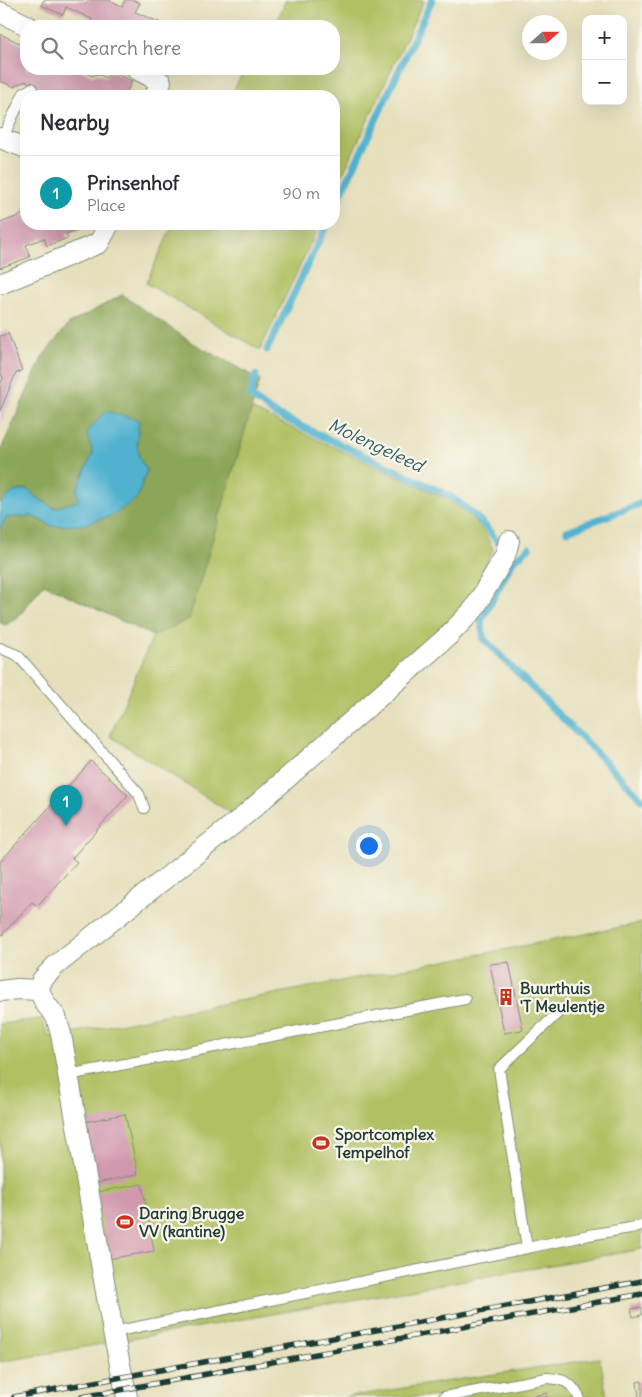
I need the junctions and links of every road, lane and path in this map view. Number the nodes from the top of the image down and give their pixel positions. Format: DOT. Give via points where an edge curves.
graph roads {
  1 [pos="0,12"];
  2 [pos="20,22"];
  3 [pos="148,75"];
  4 [pos="158,90"];
  5 [pos="20,99"];
  6 [pos="1,140"];
  7 [pos="20,146"];
  8 [pos="106,230"];
  9 [pos="0,284"];
  10 [pos="510,541"];
  11 [pos="0,648"];
  12 [pos="144,808"];
  13 [pos="39,990"];
  14 [pos="0,991"];
  15 [pos="465,1000"];
  16 [pos="563,1008"];
  17 [pos="68,1075"];
  18 [pos="642,1226"];
  19 [pos="527,1248"];
  20 [pos="114,1332"];
  21 [pos="126,1397"];
  22 [pos="444,1397"];
  23 [pos="579,1397"];
  1 -- 2 [label="street"];
  3 -- 4 [label="street" via="161,82"];
  5 -- 6 [label="lane"];
  6 -- 7 [label="street"];
  8 -- 9 [label="street" via="99,244"];
  10 -- 13 [label="street" via="505,556 474,609 448,636 245,815 55,966 42,980"];
  11 -- 12 [label="lane" via="17,655 34,673 139,794"];
  13 -- 14 [label="street"];
  13 -- 17 [label="street" via="56,1017"];
  15 -- 17 [label="lane"];
  16 -- 19 [label="lane" via="499,1069"];
  17 -- 20 [label="street"];
  18 -- 19 [label="lane"];
  19 -- 20 [label="lane"];
  20 -- 21 [label="street"];
  22 -- 23 [label="lane" via="547,1378 561,1379 574,1388"];
}
